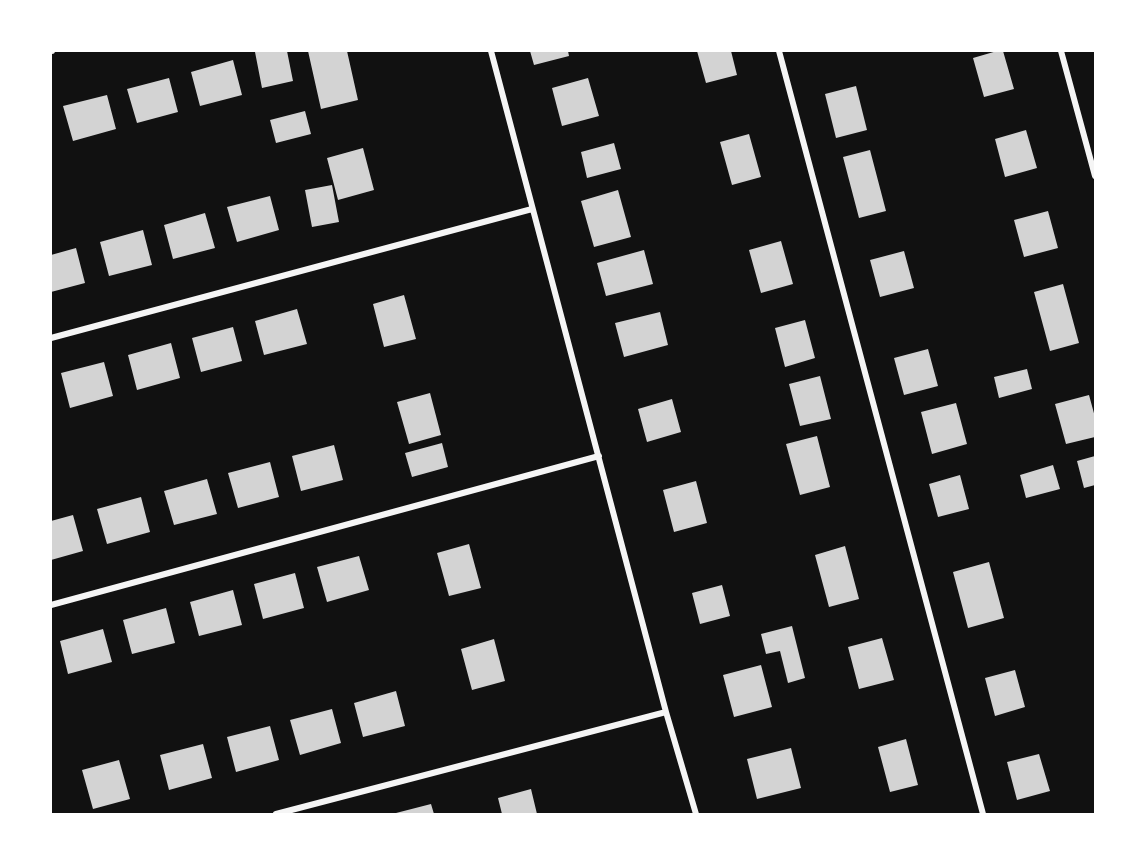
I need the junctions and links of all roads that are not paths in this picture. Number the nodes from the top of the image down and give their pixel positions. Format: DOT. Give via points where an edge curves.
graph roads {
  1 [pos="491,51"];
  2 [pos="779,51"];
  3 [pos="1061,51"];
  4 [pos="1095,176"];
  5 [pos="532,209"];
  6 [pos="51,338"];
  7 [pos="599,456"];
  8 [pos="51,605"];
  9 [pos="666,712"];
  10 [pos="276,814"];
  11 [pos="696,814"];
  12 [pos="983,814"];
  1 -- 5 [label="street"];
  2 -- 12 [label="street"];
  3 -- 4 [label="street"];
  5 -- 6 [label="street"];
  5 -- 7 [label="street"];
  7 -- 8 [label="street"];
  7 -- 9 [label="street"];
  9 -- 10 [label="street"];
  9 -- 11 [label="street"];
}
